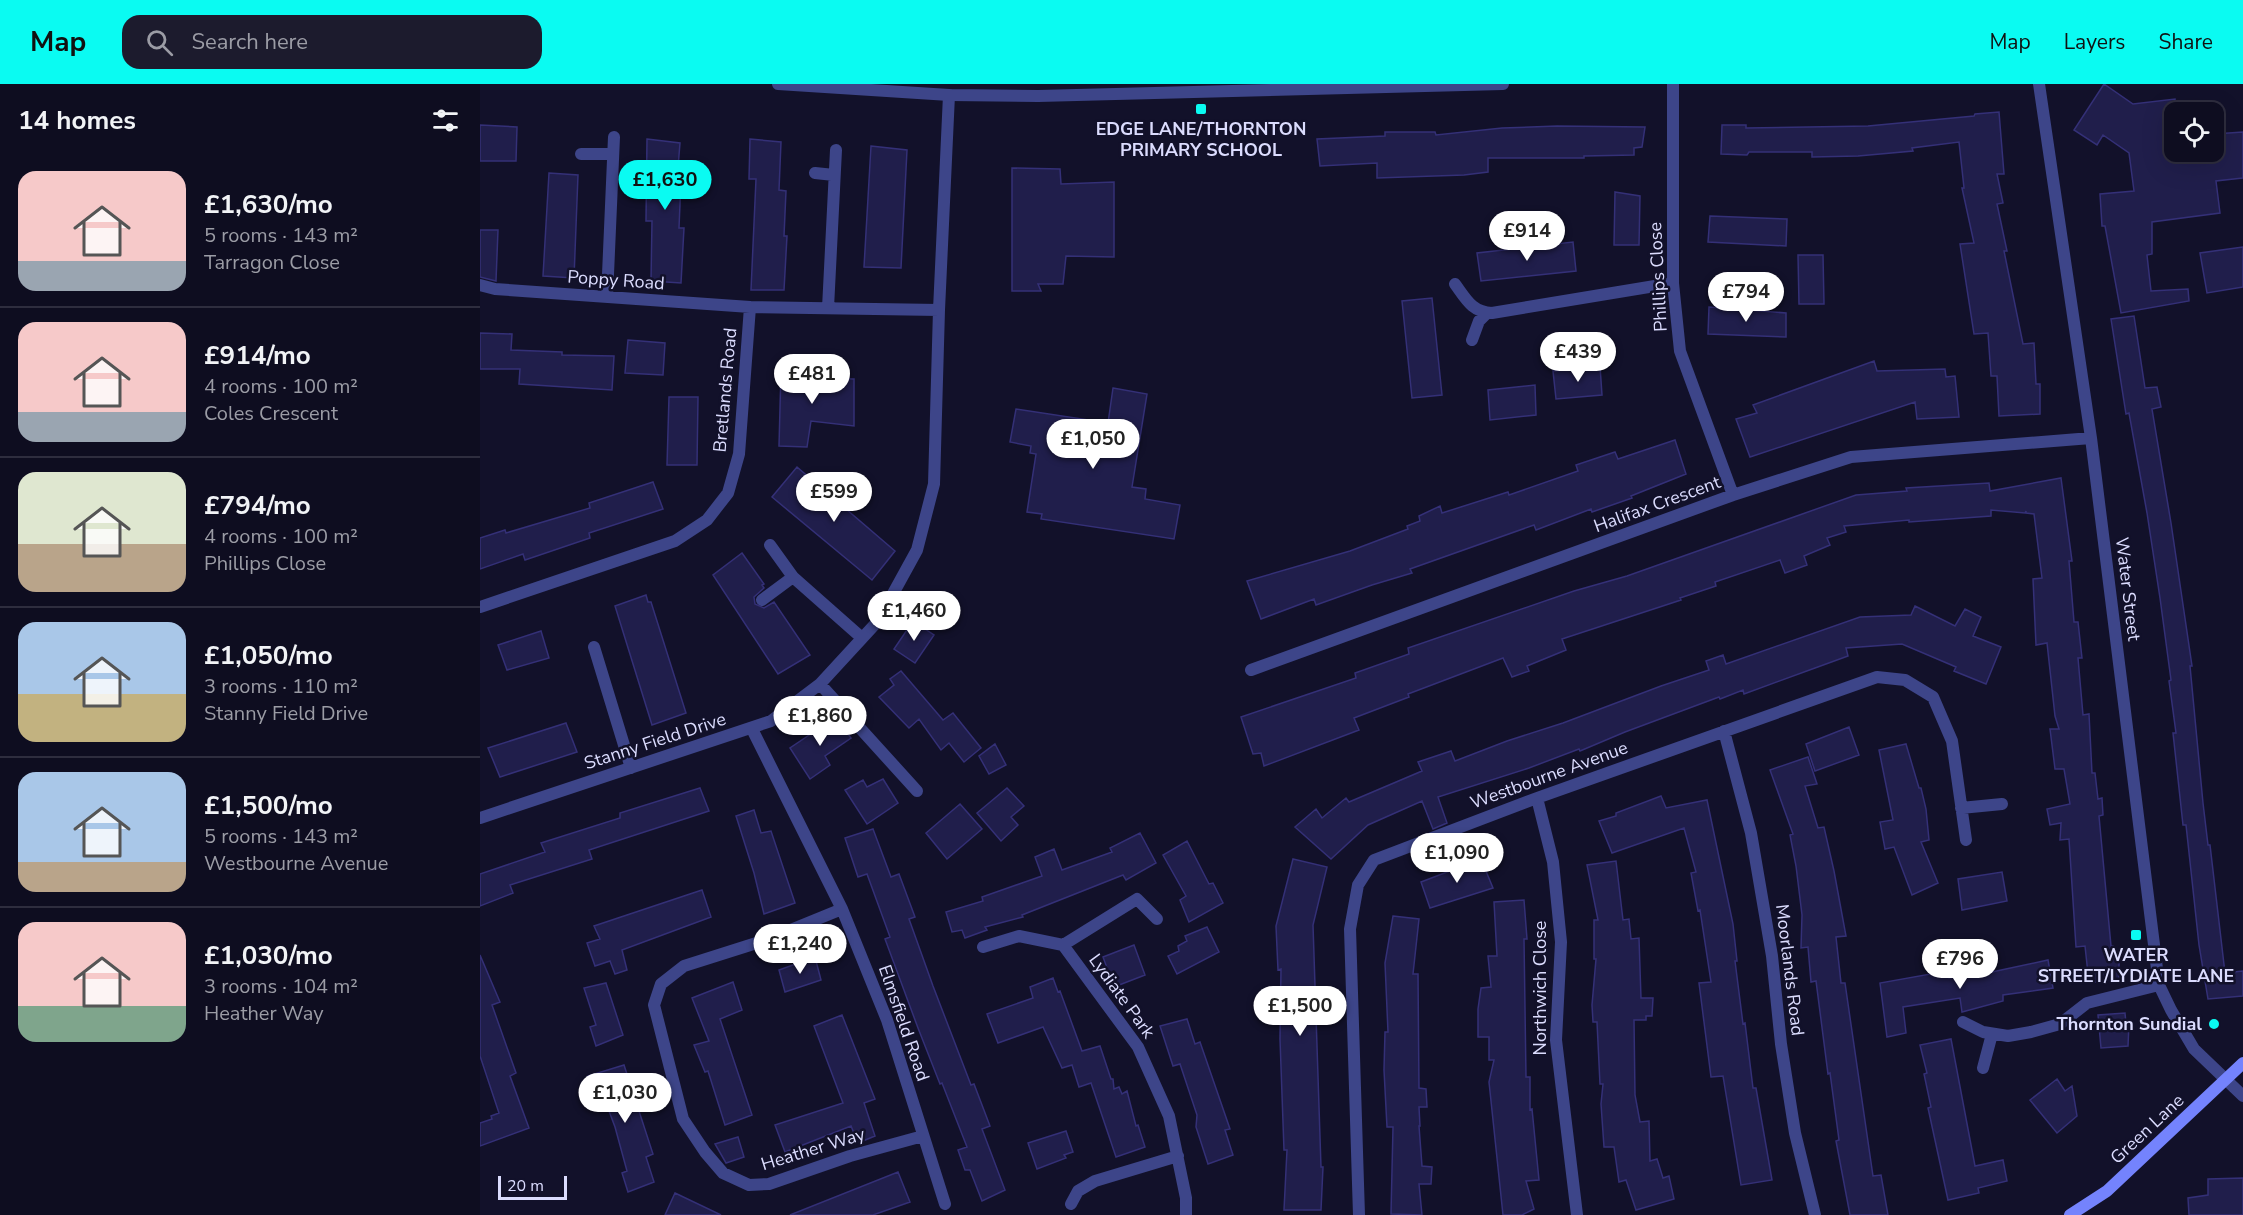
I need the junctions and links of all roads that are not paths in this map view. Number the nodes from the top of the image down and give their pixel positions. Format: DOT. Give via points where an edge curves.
graph roads {
  1 [pos="778,84"];
  2 [pos="1503,84"];
  3 [pos="1673,84"];
  4 [pos="2039,84"];
  5 [pos="798,85"];
  6 [pos="1470,85"];
  7 [pos="950,95"];
  8 [pos="614,137"];
  9 [pos="836,150"];
  10 [pos="581,153"];
  11 [pos="613,154"];
  12 [pos="816,173"];
  13 [pos="834,175"];
  14 [pos="1673,283"];
  15 [pos="1455,284"];
  16 [pos="480,285"];
  17 [pos="606,297"];
  18 [pos="750,307"];
  19 [pos="828,308"];
  20 [pos="939,310"];
  21 [pos="1487,313"];
  22 [pos="1472,340"];
  23 [pos="2091,438"];
  24 [pos="1733,495"];
  25 [pos="770,545"];
  26 [pos="793,578"];
  27 [pos="762,600"];
  28 [pos="480,608"];
  29 [pos="862,638"];
  30 [pos="594,647"];
  31 [pos="1251,670"];
  32 [pos="820,684"];
  33 [pos="752,729"];
  34 [pos="1724,730"];
  35 [pos="631,768"];
  36 [pos="917,791"];
  37 [pos="1537,798"];
  38 [pos="2002,804"];
  39 [pos="1961,808"];
  40 [pos="480,818"];
  41 [pos="1966,840"];
  42 [pos="842,909"];
  43 [pos="1157,919"];
  44 [pos="1063,945"];
  45 [pos="983,947"];
  46 [pos="2159,985"];
  47 [pos="1963,1022"];
  48 [pos="1992,1034"];
  49 [pos="2243,1063"];
  50 [pos="1983,1068"];
  51 [pos="2225,1079"];
  52 [pos="2243,1096"];
  53 [pos="922,1136"];
  54 [pos="1178,1156"];
  55 [pos="945,1204"];
  56 [pos="1071,1204"];
  57 [pos="1186,1215"];
  58 [pos="1359,1215"];
  59 [pos="1577,1215"];
  60 [pos="1815,1215"];
  61 [pos="2070,1215"];
  1 -- 5 [label="street"];
  2 -- 6 [label="street"];
  3 -- 14 [label="street, Phillips Close"];
  4 -- 23 [label="street, Water Street"];
  5 -- 7 [label="street"];
  6 -- 7 [label="street"];
  7 -- 20 [label="street, Stanny Field Drive"];
  8 -- 11 [label="street"];
  9 -- 13 [label="street"];
  10 -- 11 [label="street"];
  11 -- 17 [label="street"];
  12 -- 13 [label="street"];
  13 -- 19 [label="street"];
  14 -- 21 [label="street"];
  14 -- 24 [label="street, Phillips Close" via="1680,351"];
  15 -- 21 [label="street" via="1474,309"];
  16 -- 17 [label="street, Poppy Road"];
  17 -- 18 [label="street, Poppy Road"];
  18 -- 19 [label="street, Bretlands Road"];
  18 -- 28 [label="street, Bretlands Road" via="739,453 728,493 707,520 675,541"];
  19 -- 20 [label="street, Bretlands Road"];
  20 -- 29 [label="street, Stanny Field Drive" via="934,484 917,550 878,621"];
  21 -- 22 [label="street" via="1479,321"];
  23 -- 24 [label="street, Halifax Crescent" via="1851,457"];
  23 -- 46 [label="street, Water Street"];
  24 -- 31 [label="street, Halifax Crescent"];
  25 -- 26 [label="street"];
  26 -- 27 [label="street"];
  26 -- 29 [label="street"];
  29 -- 32 [label="street, Stanny Field Drive"];
  30 -- 35 [label="street"];
  32 -- 33 [label="street, Stanny Field Drive" via="771,721"];
  32 -- 36 [label="street"];
  33 -- 35 [label="street, Stanny Field Drive"];
  33 -- 42 [label="street, Elmsfield Road"];
  34 -- 37 [label="street, Westbourne Avenue"];
  34 -- 39 [label="street, Westbourne Avenue" via="1877,677 1905,680 1933,698 1952,741"];
  34 -- 60 [label="street, Moorlands Road" via="1751,833 1795,1133"];
  35 -- 40 [label="street, Stanny Field Drive"];
  37 -- 58 [label="street, Westbourne Avenue" via="1374,860 1358,885 1350,929"];
  37 -- 59 [label="street, Northwich Close" via="1554,873 1561,942 1556,1040"];
  38 -- 39 [label="street"];
  39 -- 41 [label="street, Westbourne Avenue"];
  42 -- 53 [label="street, Elmsfield Road" via="887,1020"];
  42 -- 53 [label="street, Heather Way" via="766,940 684,966 661,984 654,1005 683,1119 723,1173 749,1185 769,1184"];
  43 -- 44 [label="street, Lydiate Park" via="1137,899"];
  44 -- 45 [label="street" via="1019,936"];
  44 -- 54 [label="street, Lydiate Park" via="1138,1047 1169,1116"];
  46 -- 48 [label="street" via="2087,1003 2060,1024 2008,1036"];
  46 -- 51 [label="street, Water Street" via="2194,1049"];
  47 -- 48 [label="street"];
  48 -- 50 [label="street"];
  49 -- 51 [label="main road, Green Lane"];
  51 -- 52 [label="street, Water Street"];
  51 -- 61 [label="main road, Green Lane" via="2107,1191"];
  53 -- 55 [label="street, Elmsfield Road"];
  54 -- 56 [label="street" via="1095,1181 1078,1191"];
  54 -- 57 [label="street, Lydiate Park"];
}
